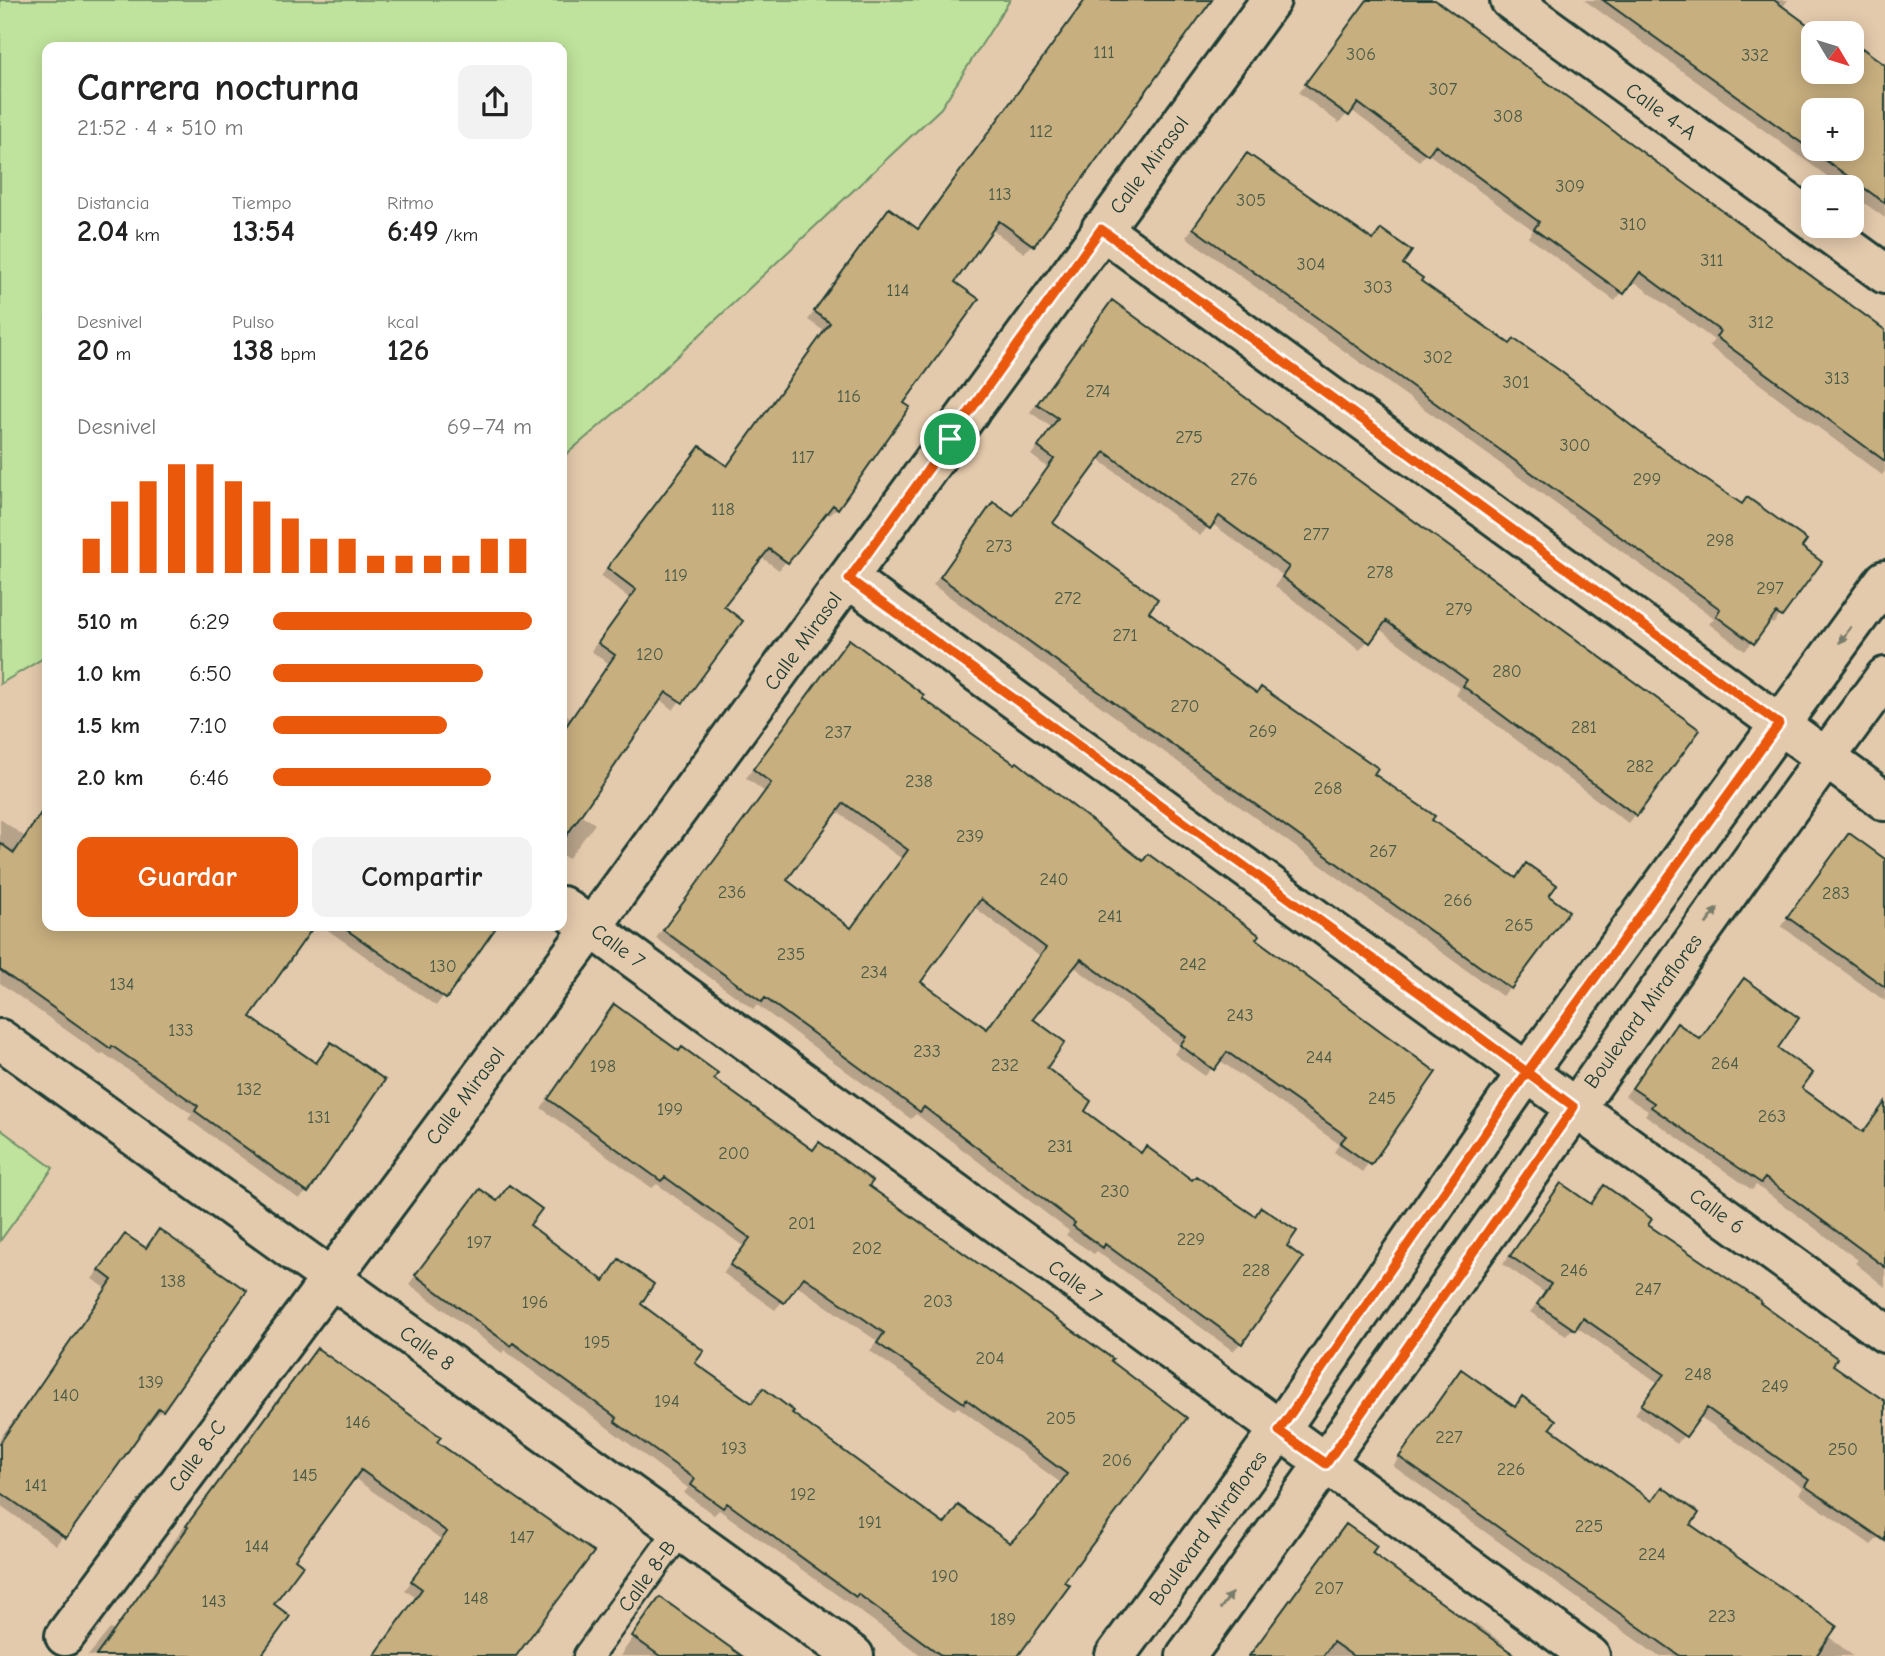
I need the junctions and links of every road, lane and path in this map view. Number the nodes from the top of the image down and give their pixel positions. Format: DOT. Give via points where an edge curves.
graph roads {
  1 [pos="1271,0"];
  2 [pos="1510,0"];
  3 [pos="1801,212"];
  4 [pos="1101,229"];
  5 [pos="1836,238"];
  6 [pos="1885,274"];
  7 [pos="849,579"];
  8 [pos="1885,580"];
  9 [pos="1885,677"];
  10 [pos="1803,741"];
  11 [pos="1885,801"];
  12 [pos="577,916"];
  13 [pos="567,931"];
  14 [pos="567,931"];
  15 [pos="0,1039"];
  16 [pos="1550,1089"];
  17 [pos="329,1277"];
  18 [pos="1885,1333"];
  19 [pos="1279,1431"];
  20 [pos="1326,1464"];
  21 [pos="680,1530"];
  22 [pos="65,1636"];
  23 [pos="588,1656"];
  24 [pos="854,1656"];
  25 [pos="1115,1656"];
  26 [pos="1186,1656"];
  27 [pos="1590,1656"];
  1 -- 4 [label="street, Calle Mirasol"];
  2 -- 3 [label="street, Calle 4-A"];
  4 -- 7 [label="street, Calle Mirasol"];
  4 -- 10 [label="street"];
  5 -- 6 [label="street"];
  7 -- 12 [label="street, Calle Mirasol"];
  7 -- 16 [label="street, Calle 6"];
  8 -- 10 [label="street, Boulevard Miraflores, one-way"];
  9 -- 10 [label="street, Boulevard Miraflores"];
  10 -- 11 [label="street"];
  10 -- 16 [label="street, Boulevard Miraflores"];
  16 -- 10 [label="street, Boulevard Miraflores, one-way"];
  12 -- 13 [label="street, Calle Mirasol"];
  12 -- 19 [label="street, Calle 7"];
  14 -- 17 [label="street, Calle Mirasol"];
  15 -- 17 [label="street, Calle 8"];
  16 -- 18 [label="street, Calle 6"];
  16 -- 19 [label="street, Boulevard Miraflores"];
  16 -- 20 [label="street, Boulevard Miraflores"];
  17 -- 21 [label="street, Calle 8"];
  17 -- 22 [label="street, Calle 8-C"];
  19 -- 20 [label="street, Calle 7"];
  19 -- 25 [label="street, Boulevard Miraflores"];
  26 -- 20 [label="street, Boulevard Miraflores, one-way"];
  20 -- 27 [label="street, Calle 7"];
  21 -- 23 [label="lane, Calle 8-B"];
  21 -- 24 [label="street, Calle 8"];
}
